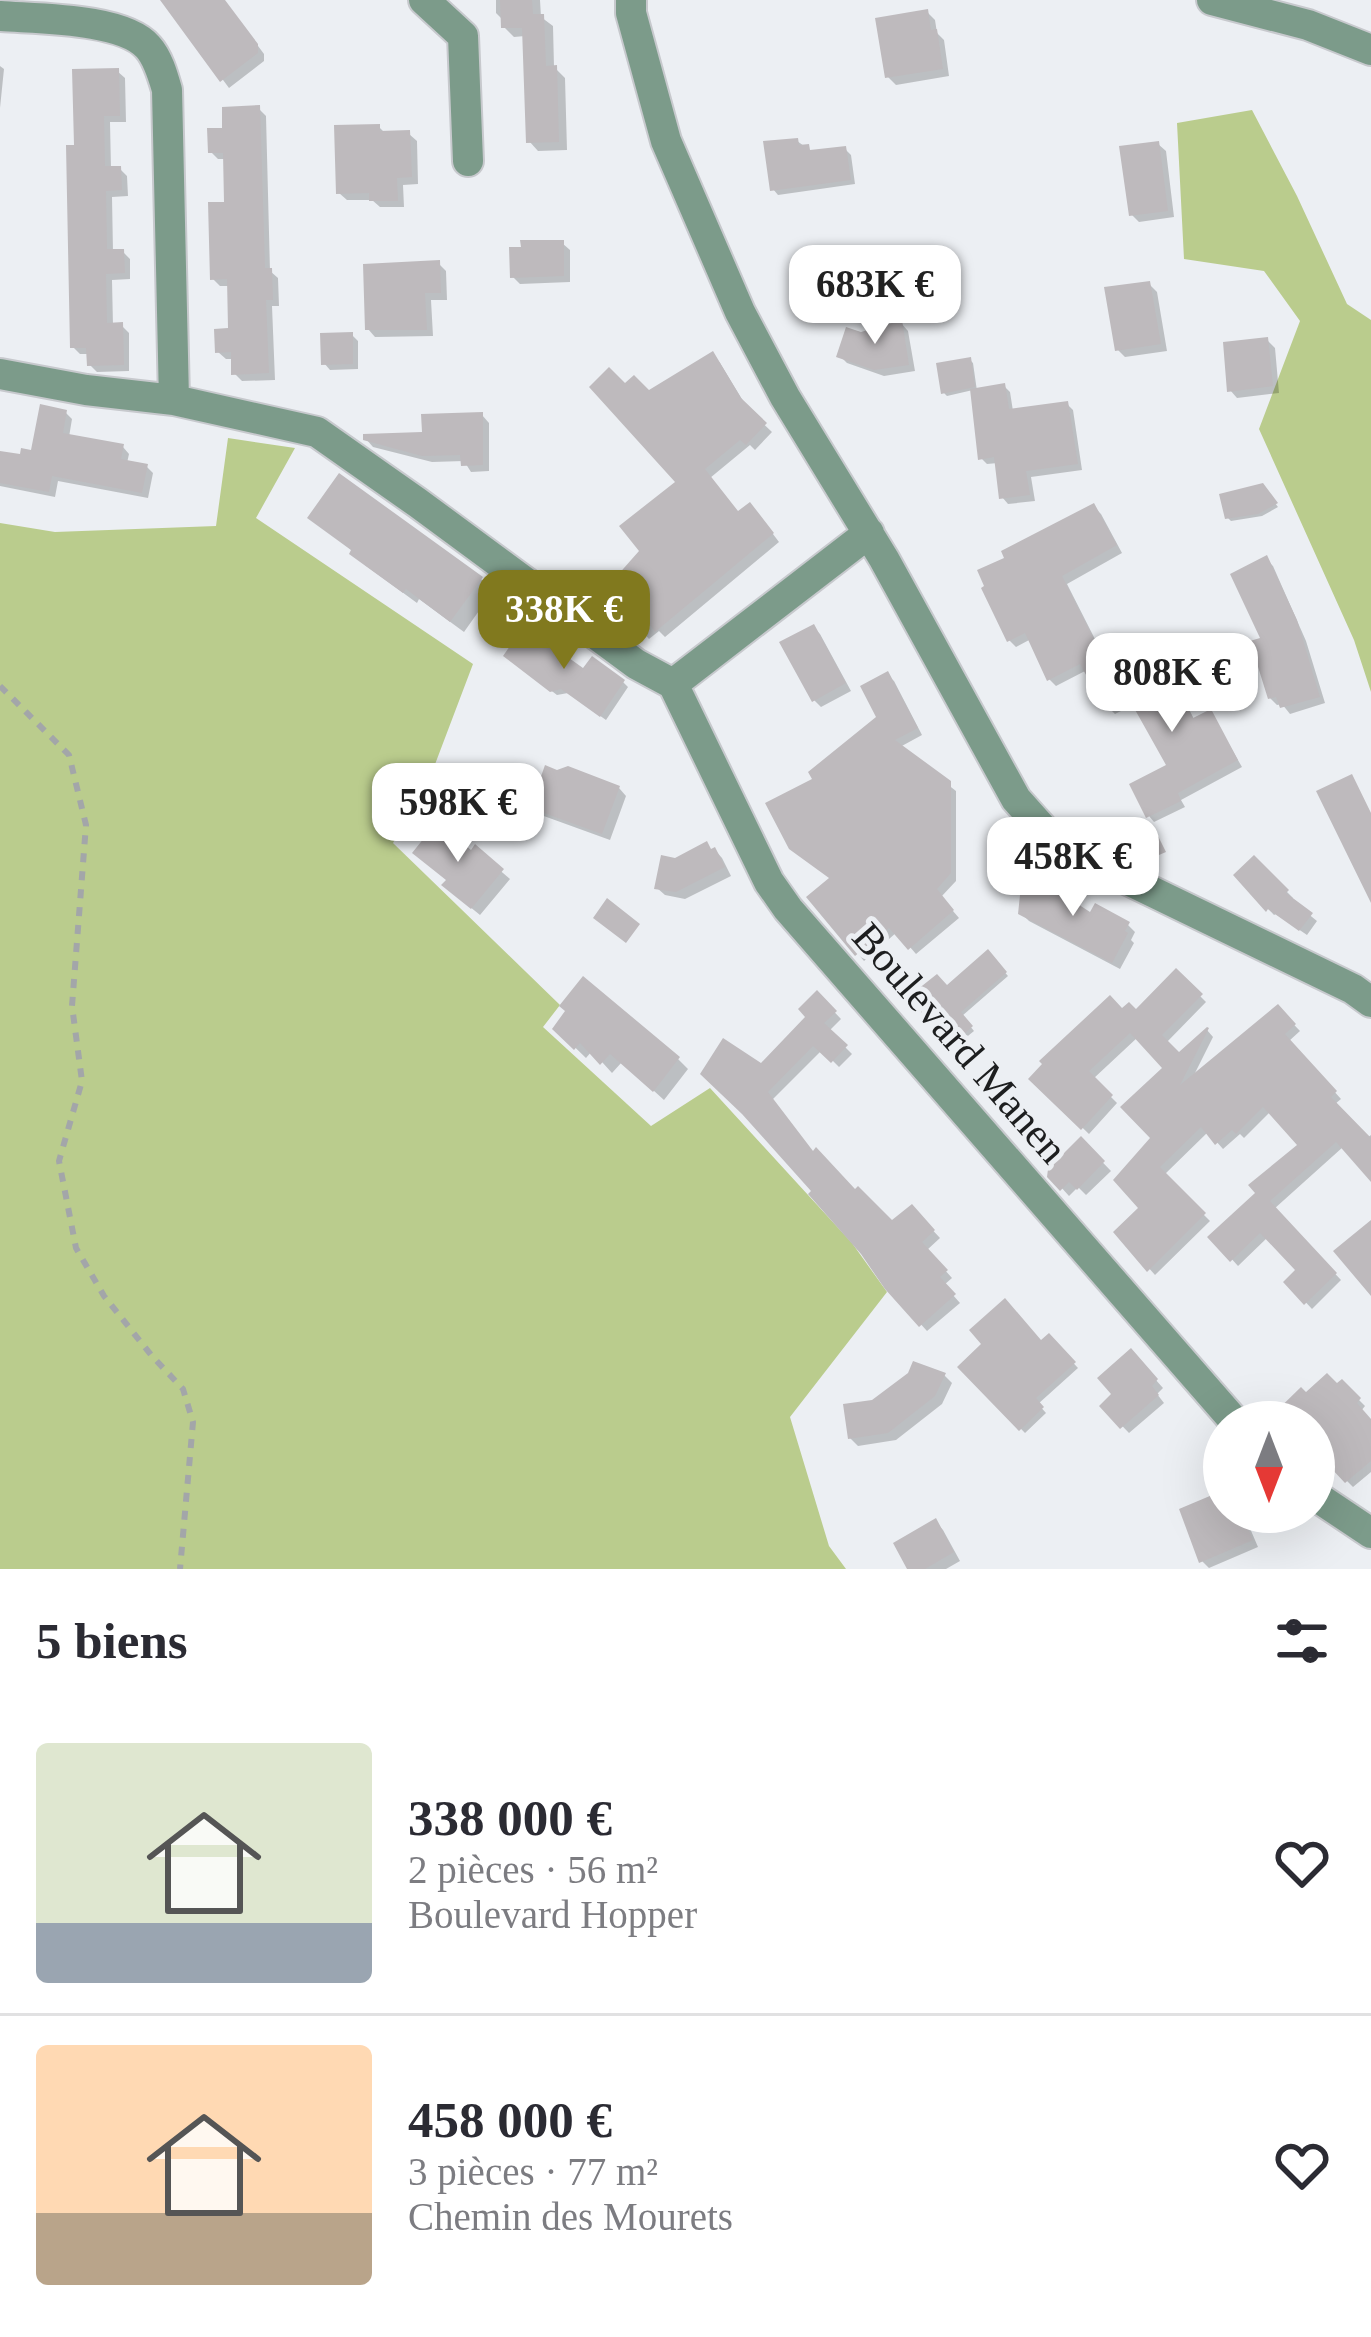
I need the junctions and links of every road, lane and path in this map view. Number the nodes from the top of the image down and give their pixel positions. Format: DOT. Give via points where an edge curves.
graph roads {
  1 [pos="424,0"];
  2 [pos="631,0"];
  3 [pos="1211,0"];
  4 [pos="0,16"];
  5 [pos="1371,50"];
  6 [pos="468,161"];
  7 [pos="0,374"];
  8 [pos="174,400"];
  9 [pos="869,533"];
  10 [pos="673,683"];
  11 [pos="0,686"];
  12 [pos="1371,1002"];
  13 [pos="1217,1401"];
  14 [pos="1335,1509"];
  15 [pos="1371,1533"];
  16 [pos="180,1569"];
  1 -- 6 [label="street" via="463,36"];
  2 -- 9 [label="street" via="666,141 740,312"];
  3 -- 5 [label="street"];
  4 -- 8 [label="street" via="111,26 148,47 160,69 167,90"];
  7 -- 8 [label="street"];
  8 -- 10 [label="street" via="316,432"];
  9 -- 10 [label="street"];
  9 -- 12 [label="street" via="1016,799 1058,846"];
  10 -- 13 [label="street, Boulevard Manen" via="788,910"];
  11 -- 16 [label="path" via="69,755 86,825 72,1006 82,1081 59,1161 76,1248 104,1296 183,1389 193,1422"];
  14 -- 15 [label="street"];
}
